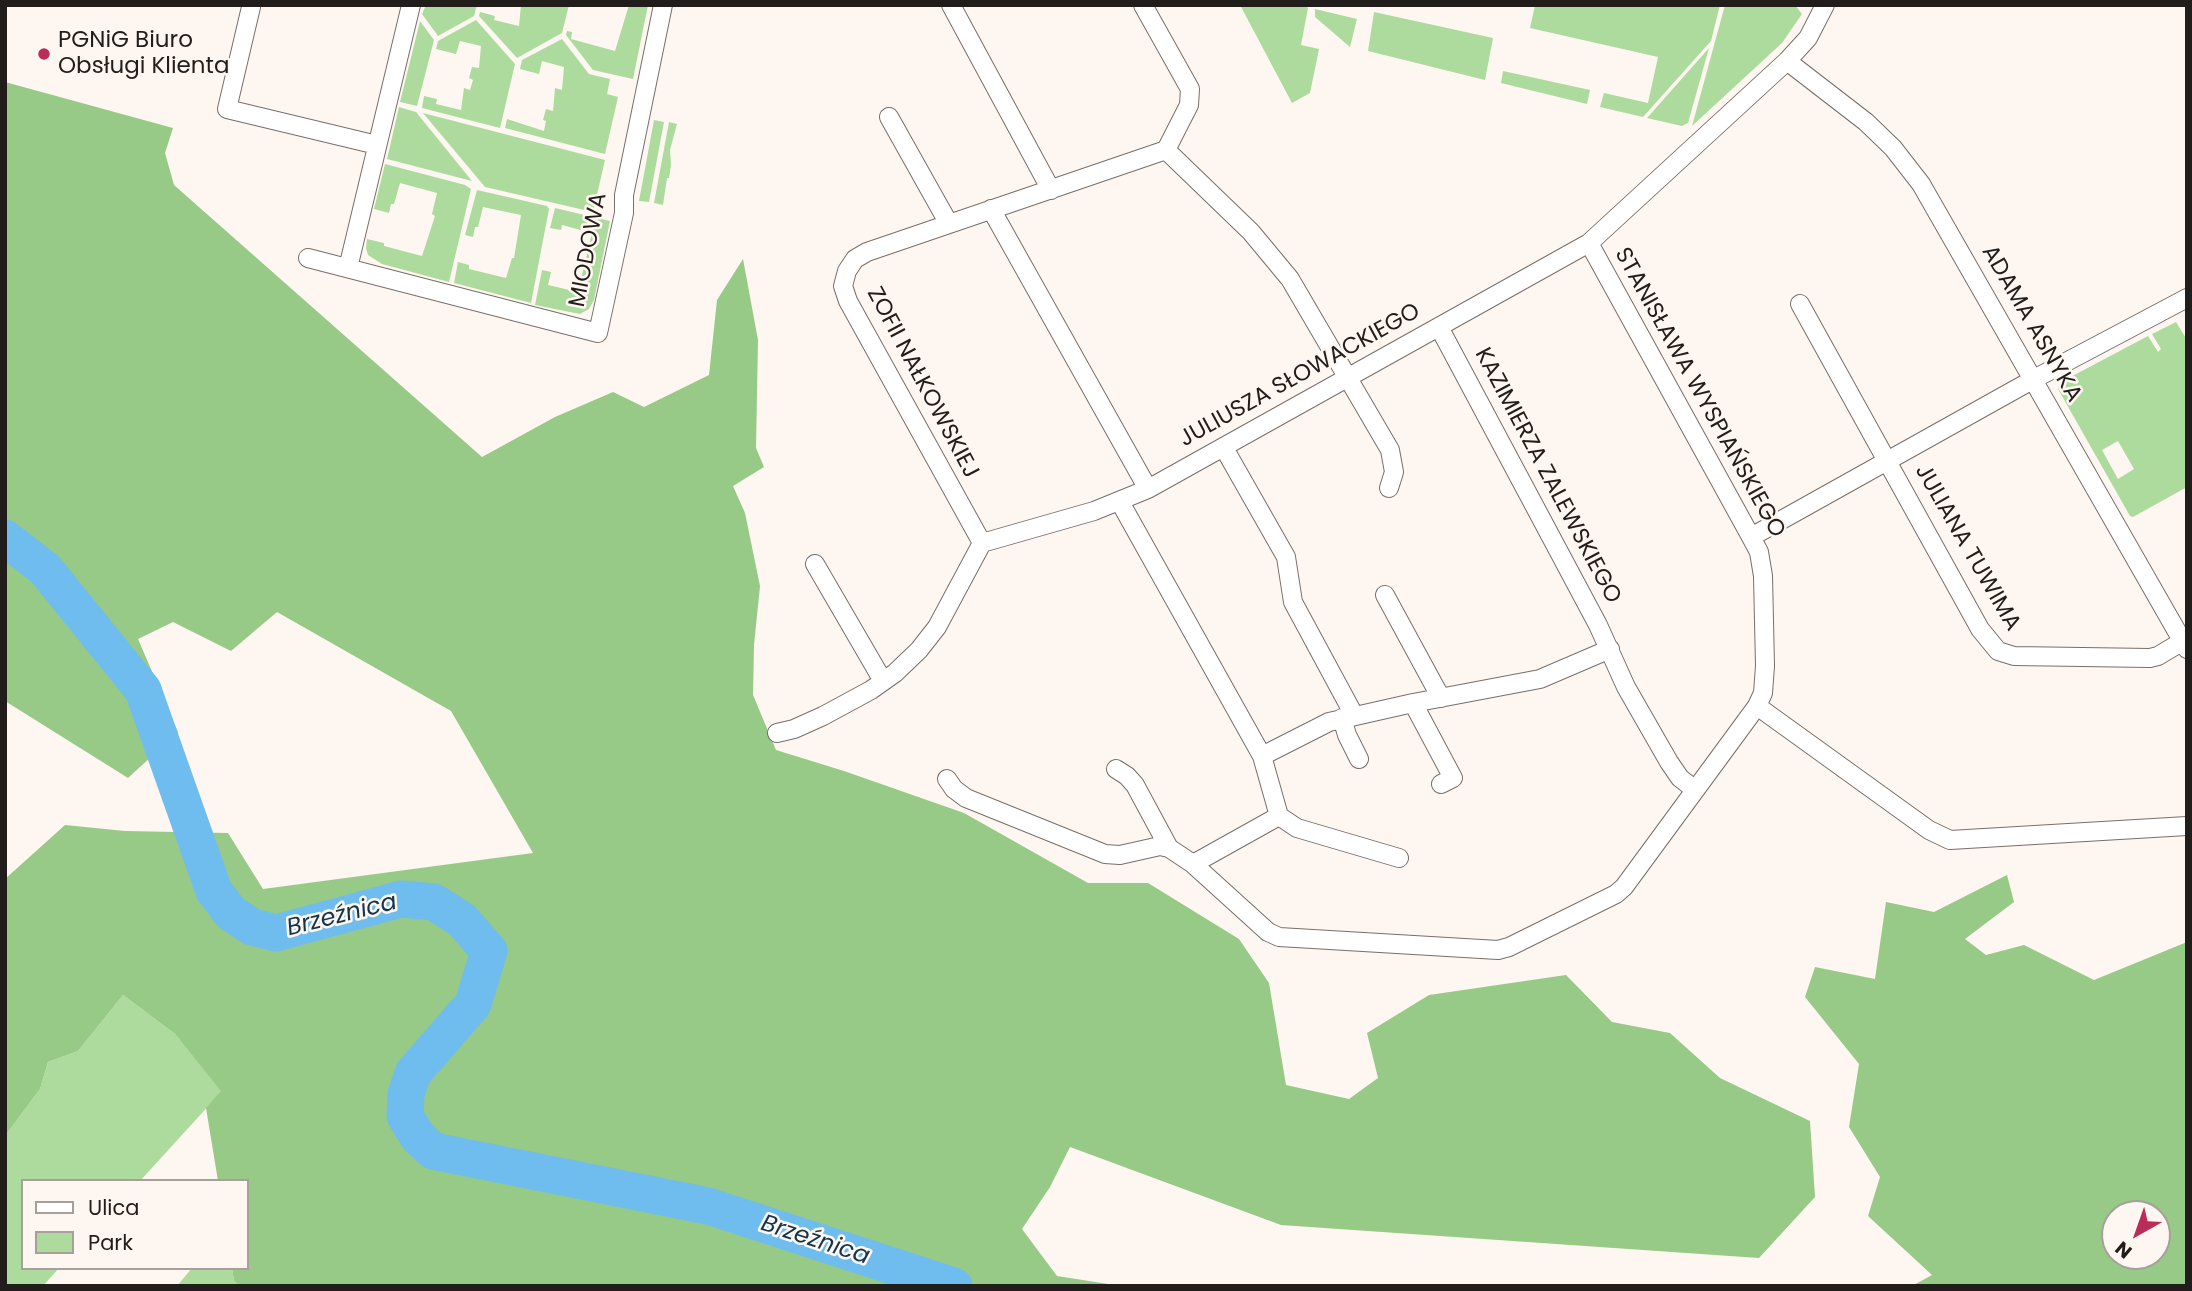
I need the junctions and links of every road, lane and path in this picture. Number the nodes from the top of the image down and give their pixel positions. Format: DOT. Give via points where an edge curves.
graph roads {
  1 [pos="411,5"];
  2 [pos="663,5"];
  3 [pos="951,5"];
  4 [pos="1143,5"];
  5 [pos="1825,5"];
  6 [pos="251,7"];
  7 [pos="1787,61"];
  8 [pos="889,117"];
  9 [pos="377,145"];
  10 [pos="1166,150"];
  11 [pos="1051,190"];
  12 [pos="991,209"];
  13 [pos="949,224"];
  14 [pos="1589,243"];
  15 [pos="307,258"];
  16 [pos="348,268"];
  17 [pos="2187,298"];
  18 [pos="1800,304"];
  19 [pos="1439,327"];
  20 [pos="1346,378"];
  21 [pos="2034,379"];
  22 [pos="1224,448"];
  23 [pos="1888,461"];
  24 [pos="1389,488"];
  25 [pos="1148,489"];
  26 [pos="1120,502"];
  27 [pos="1751,537"];
  28 [pos="982,543"];
  29 [pos="815,564"];
  30 [pos="1385,595"];
  31 [pos="2185,645"];
  32 [pos="1610,649"];
  33 [pos="883,681"];
  34 [pos="1441,698"];
  35 [pos="1413,703"];
  36 [pos="1757,706"];
  37 [pos="1348,717"];
  38 [pos="777,733"];
  39 [pos="1262,756"];
  40 [pos="1359,759"];
  41 [pos="1116,769"];
  42 [pos="947,779"];
  43 [pos="1441,784"];
  44 [pos="1694,789"];
  45 [pos="1279,816"];
  46 [pos="2187,826"];
  47 [pos="1169,848"];
  48 [pos="1399,858"];
  49 [pos="1193,864"];
  1 -- 9 [label="street"];
  2 -- 16 [label="street, MIODOWA" via="598,333"];
  3 -- 11 [label="street"];
  4 -- 10 [label="street" via="1190,89 1189,105"];
  5 -- 7 [label="street, JULIUSZA SŁOWACKIEGO" via="1808,38"];
  6 -- 9 [label="street" via="227,109"];
  7 -- 14 [label="street, JULIUSZA SŁOWACKIEGO"];
  7 -- 21 [label="street, ADAMA ASNYKA" via="1866,122 1909,167"];
  8 -- 13 [label="street"];
  9 -- 16 [label="street"];
  10 -- 11 [label="street, ZOFII NAŁKOWSKIEJ"];
  10 -- 20 [label="street" via="1251,232 1290,279"];
  11 -- 12 [label="street, ZOFII NAŁKOWSKIEJ"];
  12 -- 13 [label="street, ZOFII NAŁKOWSKIEJ"];
  12 -- 25 [label="street"];
  13 -- 28 [label="street, ZOFII NAŁKOWSKIEJ" via="867,251 855,259 843,286"];
  14 -- 19 [label="street, JULIUSZA SŁOWACKIEGO"];
  14 -- 27 [label="street, STANISŁAWA WYSPIAŃSKIEGO"];
  15 -- 16 [label="street, MIODOWA"];
  17 -- 21 [label="street"];
  18 -- 23 [label="street, JULIANA TUWIMA"];
  19 -- 20 [label="street, JULIUSZA SŁOWACKIEGO"];
  19 -- 32 [label="street, KAZIMIERZA ZALEWSKIEGO"];
  20 -- 22 [label="street, JULIUSZA SŁOWACKIEGO"];
  20 -- 24 [label="street" via="1390,450 1394,472"];
  21 -- 23 [label="street"];
  21 -- 31 [label="street, ADAMA ASNYKA"];
  22 -- 25 [label="street, JULIUSZA SŁOWACKIEGO"];
  22 -- 37 [label="street" via="1286,557 1293,602"];
  23 -- 27 [label="street"];
  23 -- 31 [label="street, JULIANA TUWIMA" via="1980,629 1998,651 2014,656 2150,658"];
  25 -- 26 [label="street, JULIUSZA SŁOWACKIEGO"];
  26 -- 28 [label="street, JULIUSZA SŁOWACKIEGO"];
  26 -- 39 [label="street"];
  27 -- 36 [label="street, STANISŁAWA WYSPIAŃSKIEGO" via="1763,576 1765,666"];
  28 -- 33 [label="street" via="937,627 919,650"];
  29 -- 33 [label="street"];
  30 -- 34 [label="street"];
  32 -- 34 [label="street" via="1540,679"];
  32 -- 44 [label="street, KAZIMIERZA ZALEWSKIEGO" via="1669,762"];
  33 -- 38 [label="street" via="824,716"];
  34 -- 35 [label="street"];
  35 -- 37 [label="street"];
  35 -- 43 [label="street" via="1453,778"];
  36 -- 44 [label="street, STANISŁAWA WYSPIAŃSKIEGO"];
  36 -- 46 [label="street" via="1928,830 1950,840"];
  37 -- 39 [label="street"];
  37 -- 40 [label="street" via="1347,735"];
  39 -- 45 [label="street"];
  41 -- 47 [label="street, STANISŁAWA WYSPIAŃSKIEGO" via="1135,785"];
  42 -- 47 [label="street" via="966,798 1105,854"];
  44 -- 49 [label="street, STANISŁAWA WYSPIAŃSKIEGO" via="1616,894 1497,950 1279,937"];
  45 -- 48 [label="street" via="1297,828"];
  45 -- 49 [label="street"];
  47 -- 49 [label="street, STANISŁAWA WYSPIAŃSKIEGO"];
}
